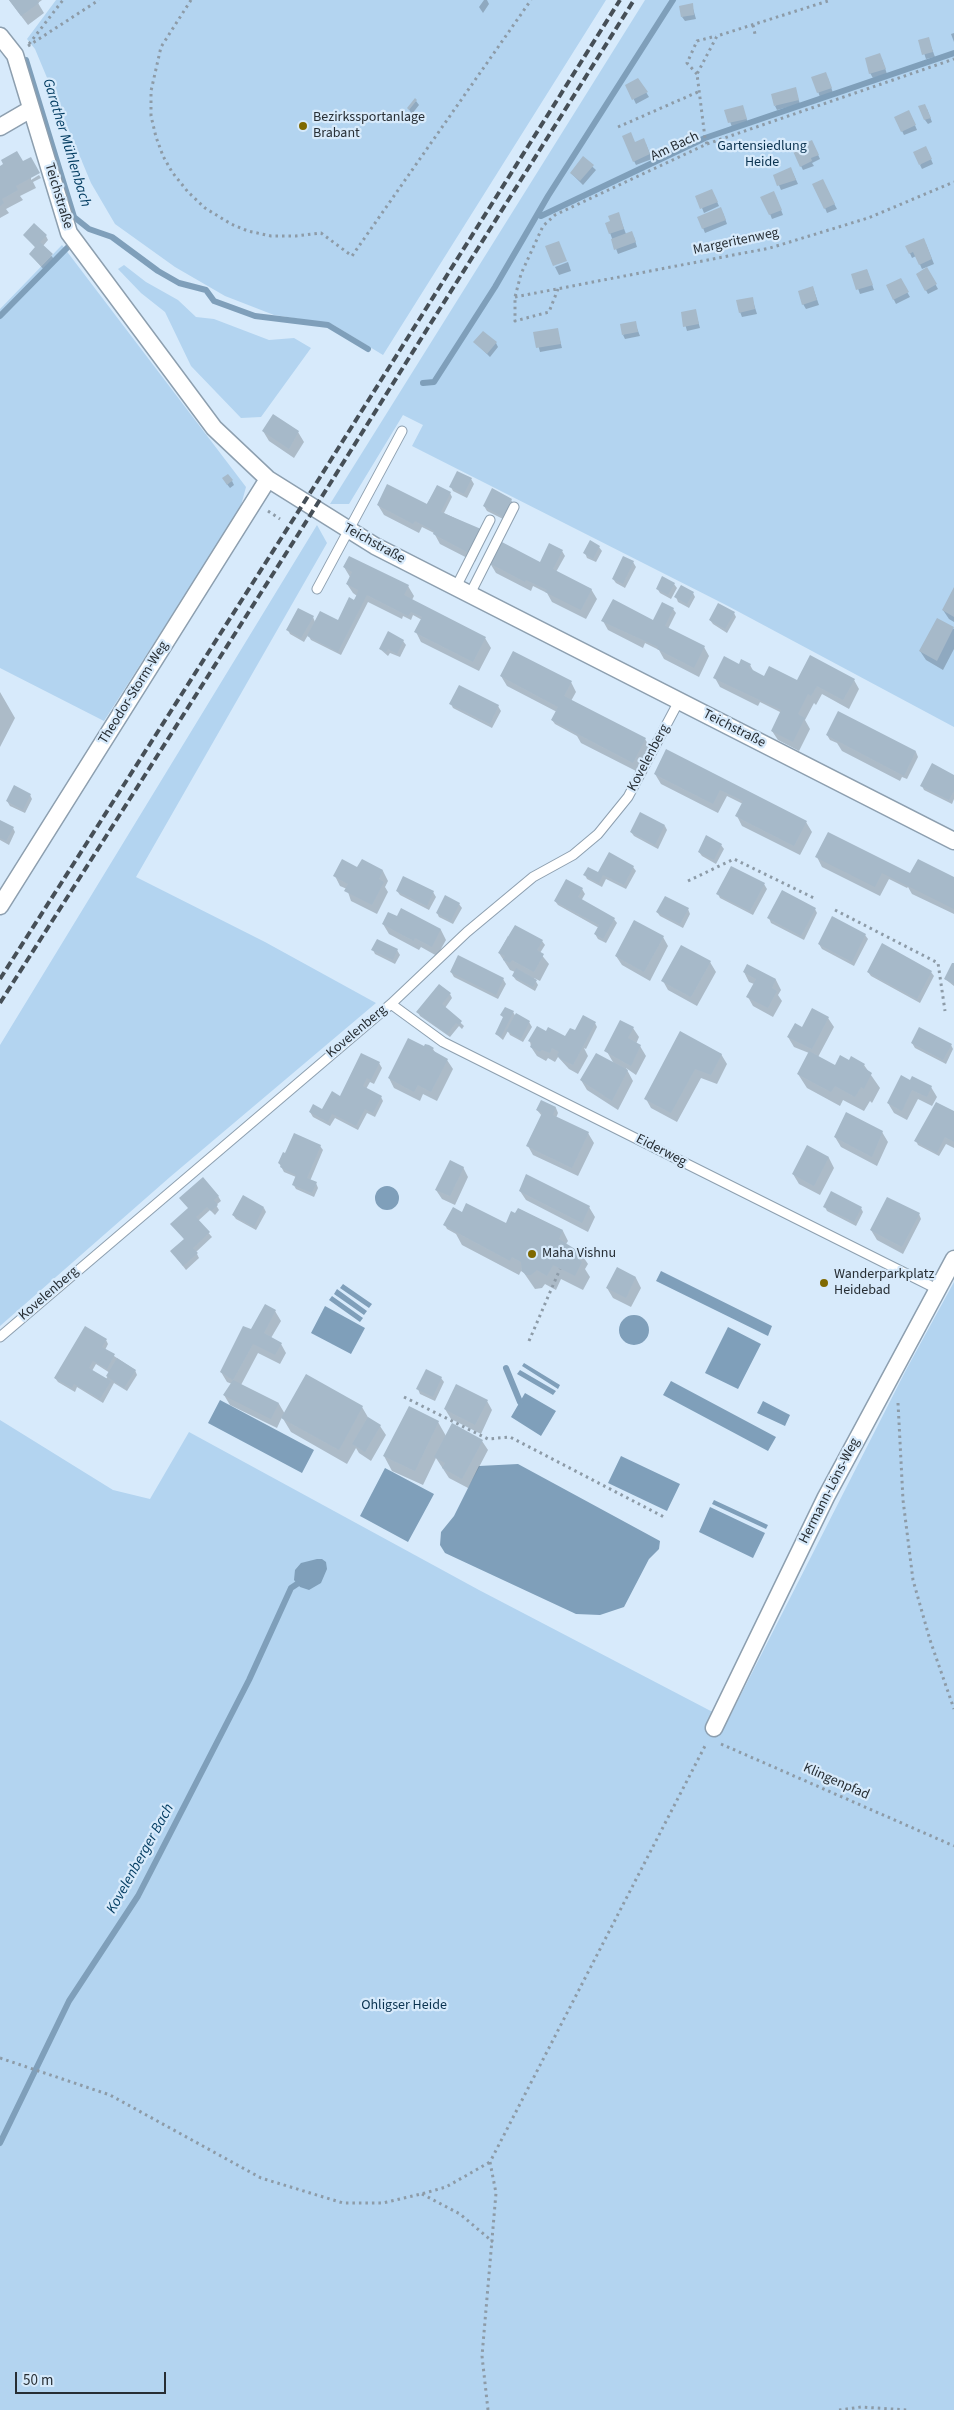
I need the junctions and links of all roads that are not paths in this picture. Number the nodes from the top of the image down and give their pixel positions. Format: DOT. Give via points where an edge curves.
graph roads {
  1 [pos="0,36"];
  2 [pos="31,109"];
  3 [pos="0,127"];
  4 [pos="402,431"];
  5 [pos="268,480"];
  6 [pos="514,507"];
  7 [pos="490,520"];
  8 [pos="347,531"];
  9 [pos="317,589"];
  10 [pos="463,590"];
  11 [pos="679,701"];
  12 [pos="954,841"];
  13 [pos="0,906"];
  14 [pos="391,1004"];
  15 [pos="954,1259"];
  16 [pos="937,1289"];
  17 [pos="0,1336"];
  18 [pos="714,1736"];
  1 -- 2 [label="street, Teichstraße" via="14,55"];
  2 -- 3 [label="street"];
  2 -- 5 [label="street, Teichstraße" via="69,233 214,428"];
  4 -- 8 [label="lane"];
  5 -- 8 [label="street, Teichstraße"];
  5 -- 13 [label="street, Theodor-Storm-Weg"];
  6 -- 10 [label="lane"];
  7 -- 10 [label="lane"];
  8 -- 9 [label="lane"];
  8 -- 10 [label="street, Teichstraße"];
  10 -- 11 [label="street, Teichstraße"];
  11 -- 12 [label="street, Teichstraße"];
  11 -- 14 [label="lane, Kovelenberg" via="628,797 598,834 573,856 533,878 467,932"];
  14 -- 16 [label="lane, Eiderweg" via="443,1042"];
  14 -- 17 [label="lane, Kovelenberg"];
  15 -- 16 [label="street, Hermann-Löns-Weg"];
  16 -- 18 [label="street, Hermann-Löns-Weg" via="822,1504"];
}
